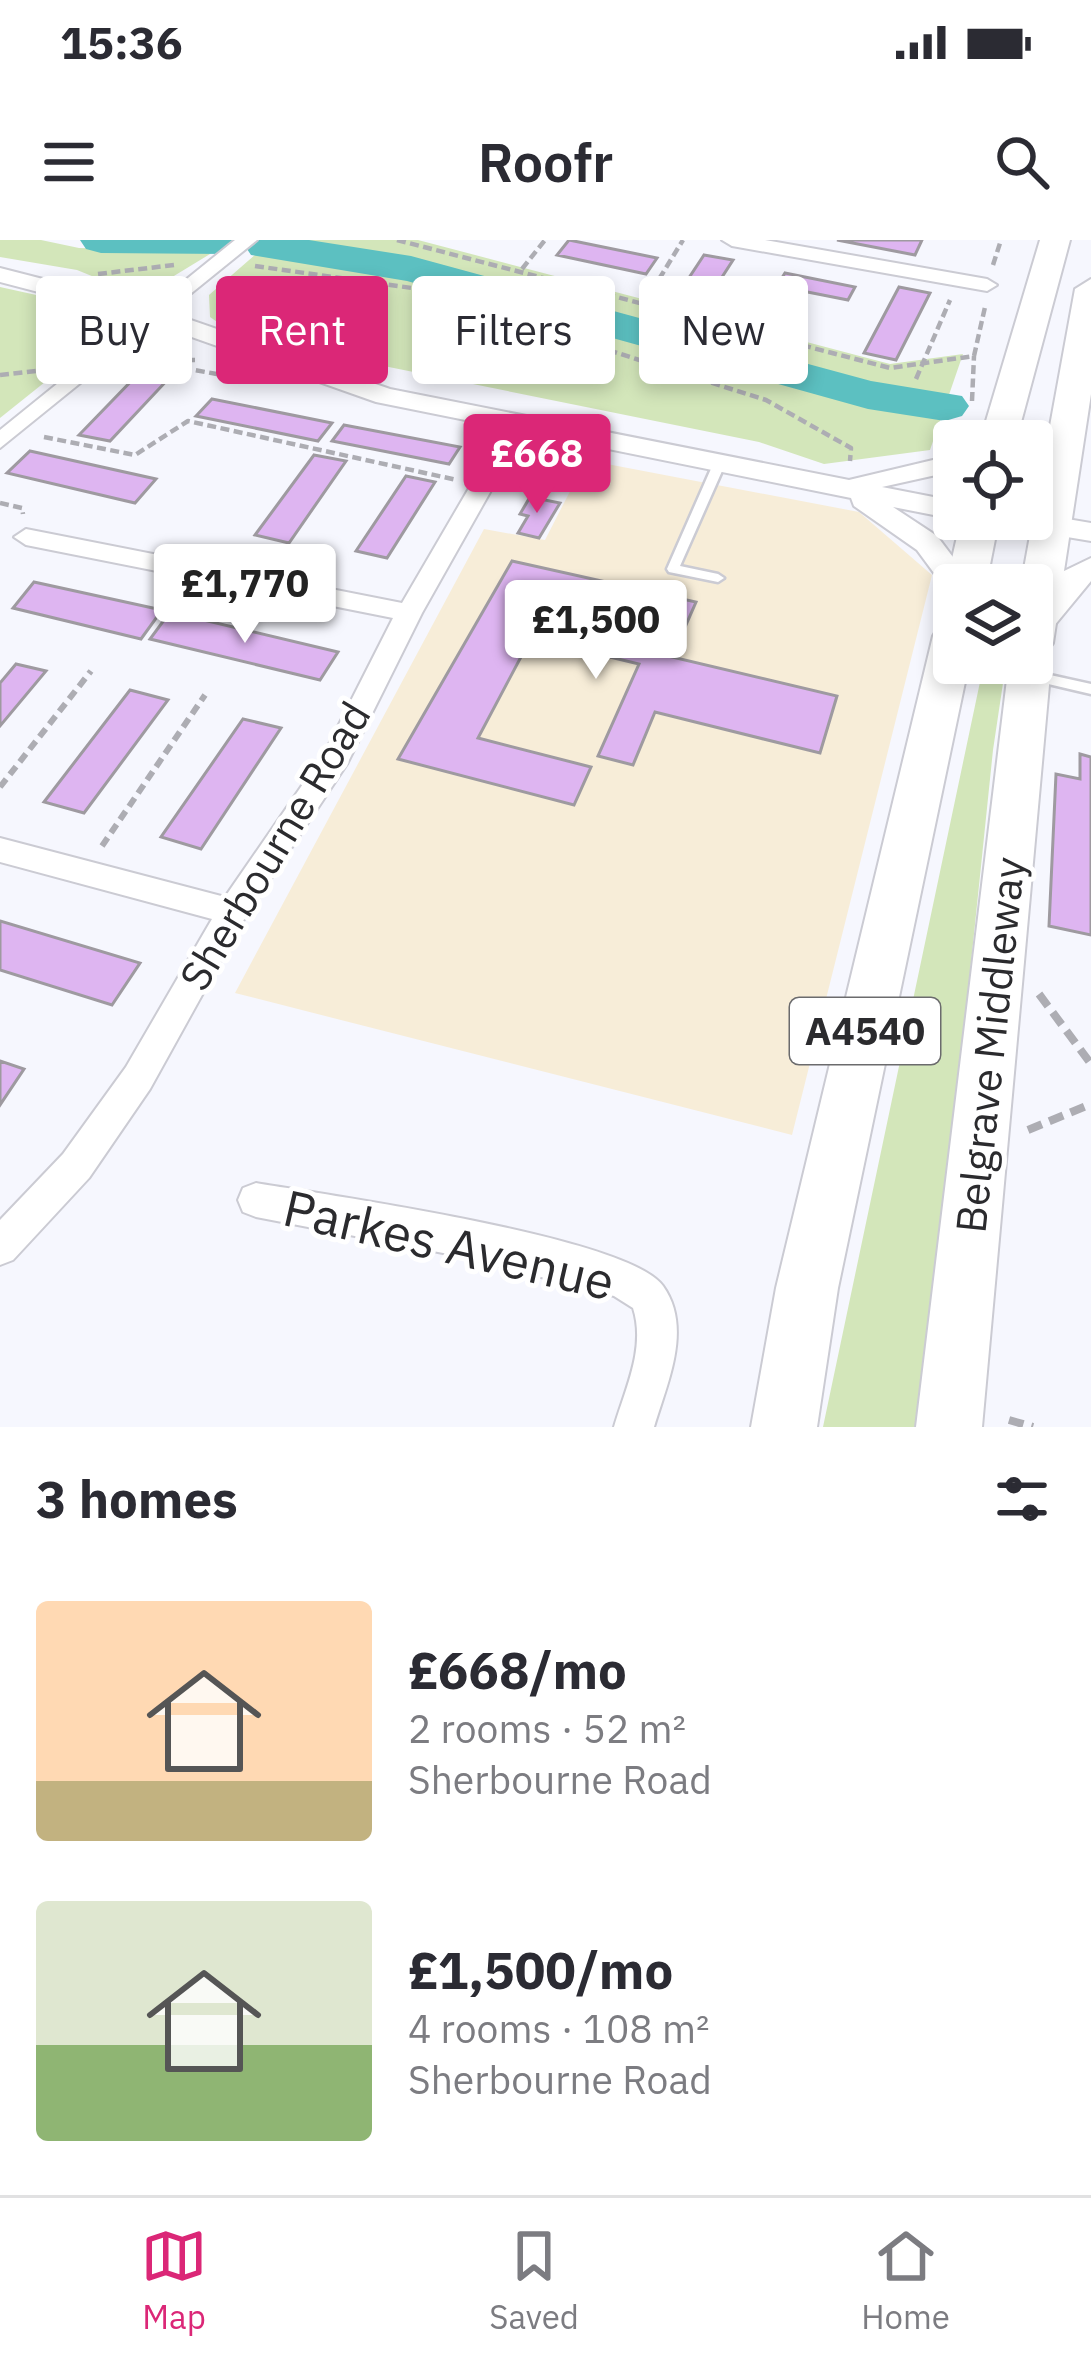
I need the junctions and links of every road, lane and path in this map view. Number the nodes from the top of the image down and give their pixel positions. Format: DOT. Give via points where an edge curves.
graph roads {
  1 [pos="247,240"];
  2 [pos="397,240"];
  3 [pos="545,240"];
  4 [pos="683,240"];
  5 [pos="732,240"];
  6 [pos="1001,240"];
  7 [pos="1055,240"];
  8 [pos="956,255"];
  9 [pos="245,266"];
  10 [pos="522,269"];
  11 [pos="204,273"];
  12 [pos="96,274"];
  13 [pos="0,275"];
  14 [pos="220,276"];
  15 [pos="661,276"];
  16 [pos="952,279"];
  17 [pos="36,284"];
  18 [pos="192,284"];
  19 [pos="987,285"];
  20 [pos="1091,289"];
  21 [pos="639,300"];
  22 [pos="1090,300"];
  23 [pos="192,327"];
  24 [pos="808,346"];
  25 [pos="974,356"];
  26 [pos="922,363"];
  27 [pos="916,379"];
  28 [pos="71,384"];
  29 [pos="992,419"];
  30 [pos="518,423"];
  31 [pos="7,436"];
  32 [pos="719,462"];
  33 [pos="933,467"];
  34 [pos="844,478"];
  35 [pos="484,486"];
  36 [pos="933,504"];
  37 [pos="1053,519"];
  38 [pos="26,536"];
  39 [pos="944,564"];
  40 [pos="1091,568"];
  41 [pos="718,578"];
  42 [pos="409,613"];
  43 [pos="1053,614"];
  44 [pos="1053,666"];
  45 [pos="91,671"];
  46 [pos="943,684"];
  47 [pos="1028,684"];
  48 [pos="1091,688"];
  49 [pos="206,695"];
  50 [pos="0,787"];
  51 [pos="0,850"];
  52 [pos="86,869"];
  53 [pos="232,912"];
  54 [pos="1033,987"];
  55 [pos="1091,1064"];
  56 [pos="1091,1104"];
  57 [pos="1026,1131"];
  58 [pos="256,1200"];
  59 [pos="0,1247"];
  60 [pos="1009,1420"];
  61 [pos="634,1427"];
  62 [pos="784,1427"];
  63 [pos="950,1427"];
  64 [pos="1033,1427"];
  1 -- 11 [label="street"];
  2 -- 10 [label="path"];
  3 -- 10 [label="path"];
  4 -- 15 [label="path"];
  5 -- 16 [label="street"];
  6 -- 19 [label="path"];
  7 -- 29 [label="highway"];
  8 -- 16 [label="street"];
  9 -- 34 [label="path" via="412,287 766,400 851,448"];
  10 -- 21 [label="path"];
  11 -- 12 [label="path" via="154,264"];
  11 -- 14 [label="path"];
  11 -- 18 [label="street"];
  13 -- 17 [label="street"];
  16 -- 19 [label="street"];
  16 -- 26 [label="path"];
  19 -- 25 [label="path"];
  20 -- 22 [label="highway, Belgrave Middleway / A4540"];
  22 -- 37 [label="highway, Belgrave Middleway / A4540"];
  23 -- 30 [label="street" via="385,396"];
  24 -- 26 [label="path" via="890,368"];
  25 -- 26 [label="path"];
  25 -- 29 [label="path"];
  26 -- 27 [label="path"];
  28 -- 31 [label="street"];
  30 -- 32 [label="street"];
  30 -- 35 [label="street, Sherbourne Road"];
  31 -- 35 [label="path" via="135,455 188,421"];
  32 -- 34 [label="street"];
  32 -- 41 [label="lane" via="673,569"];
  33 -- 34 [label="street"];
  34 -- 36 [label="street"];
  34 -- 39 [label="street"];
  35 -- 42 [label="street, Sherbourne Road"];
  38 -- 42 [label="street"];
  40 -- 43 [label="street" via="1073,579"];
  42 -- 53 [label="street, Sherbourne Road" via="337,757"];
  44 -- 48 [label="lane"];
  45 -- 50 [label="path"];
  46 -- 62 [label="highway, A4540" via="807,1288"];
  47 -- 63 [label="highway, Belgrave Middleway / A4540"];
  49 -- 52 [label="path"];
  51 -- 52 [label="street"];
  52 -- 53 [label="street"];
  53 -- 59 [label="street, Sherbourne Road" via="138,1078 76,1166"];
  54 -- 55 [label="path"];
  56 -- 57 [label="path"];
  58 -- 61 [label="street, Parkes Avenue" via="621,1278 646,1294 660,1331"];
  60 -- 64 [label="path"];
}
